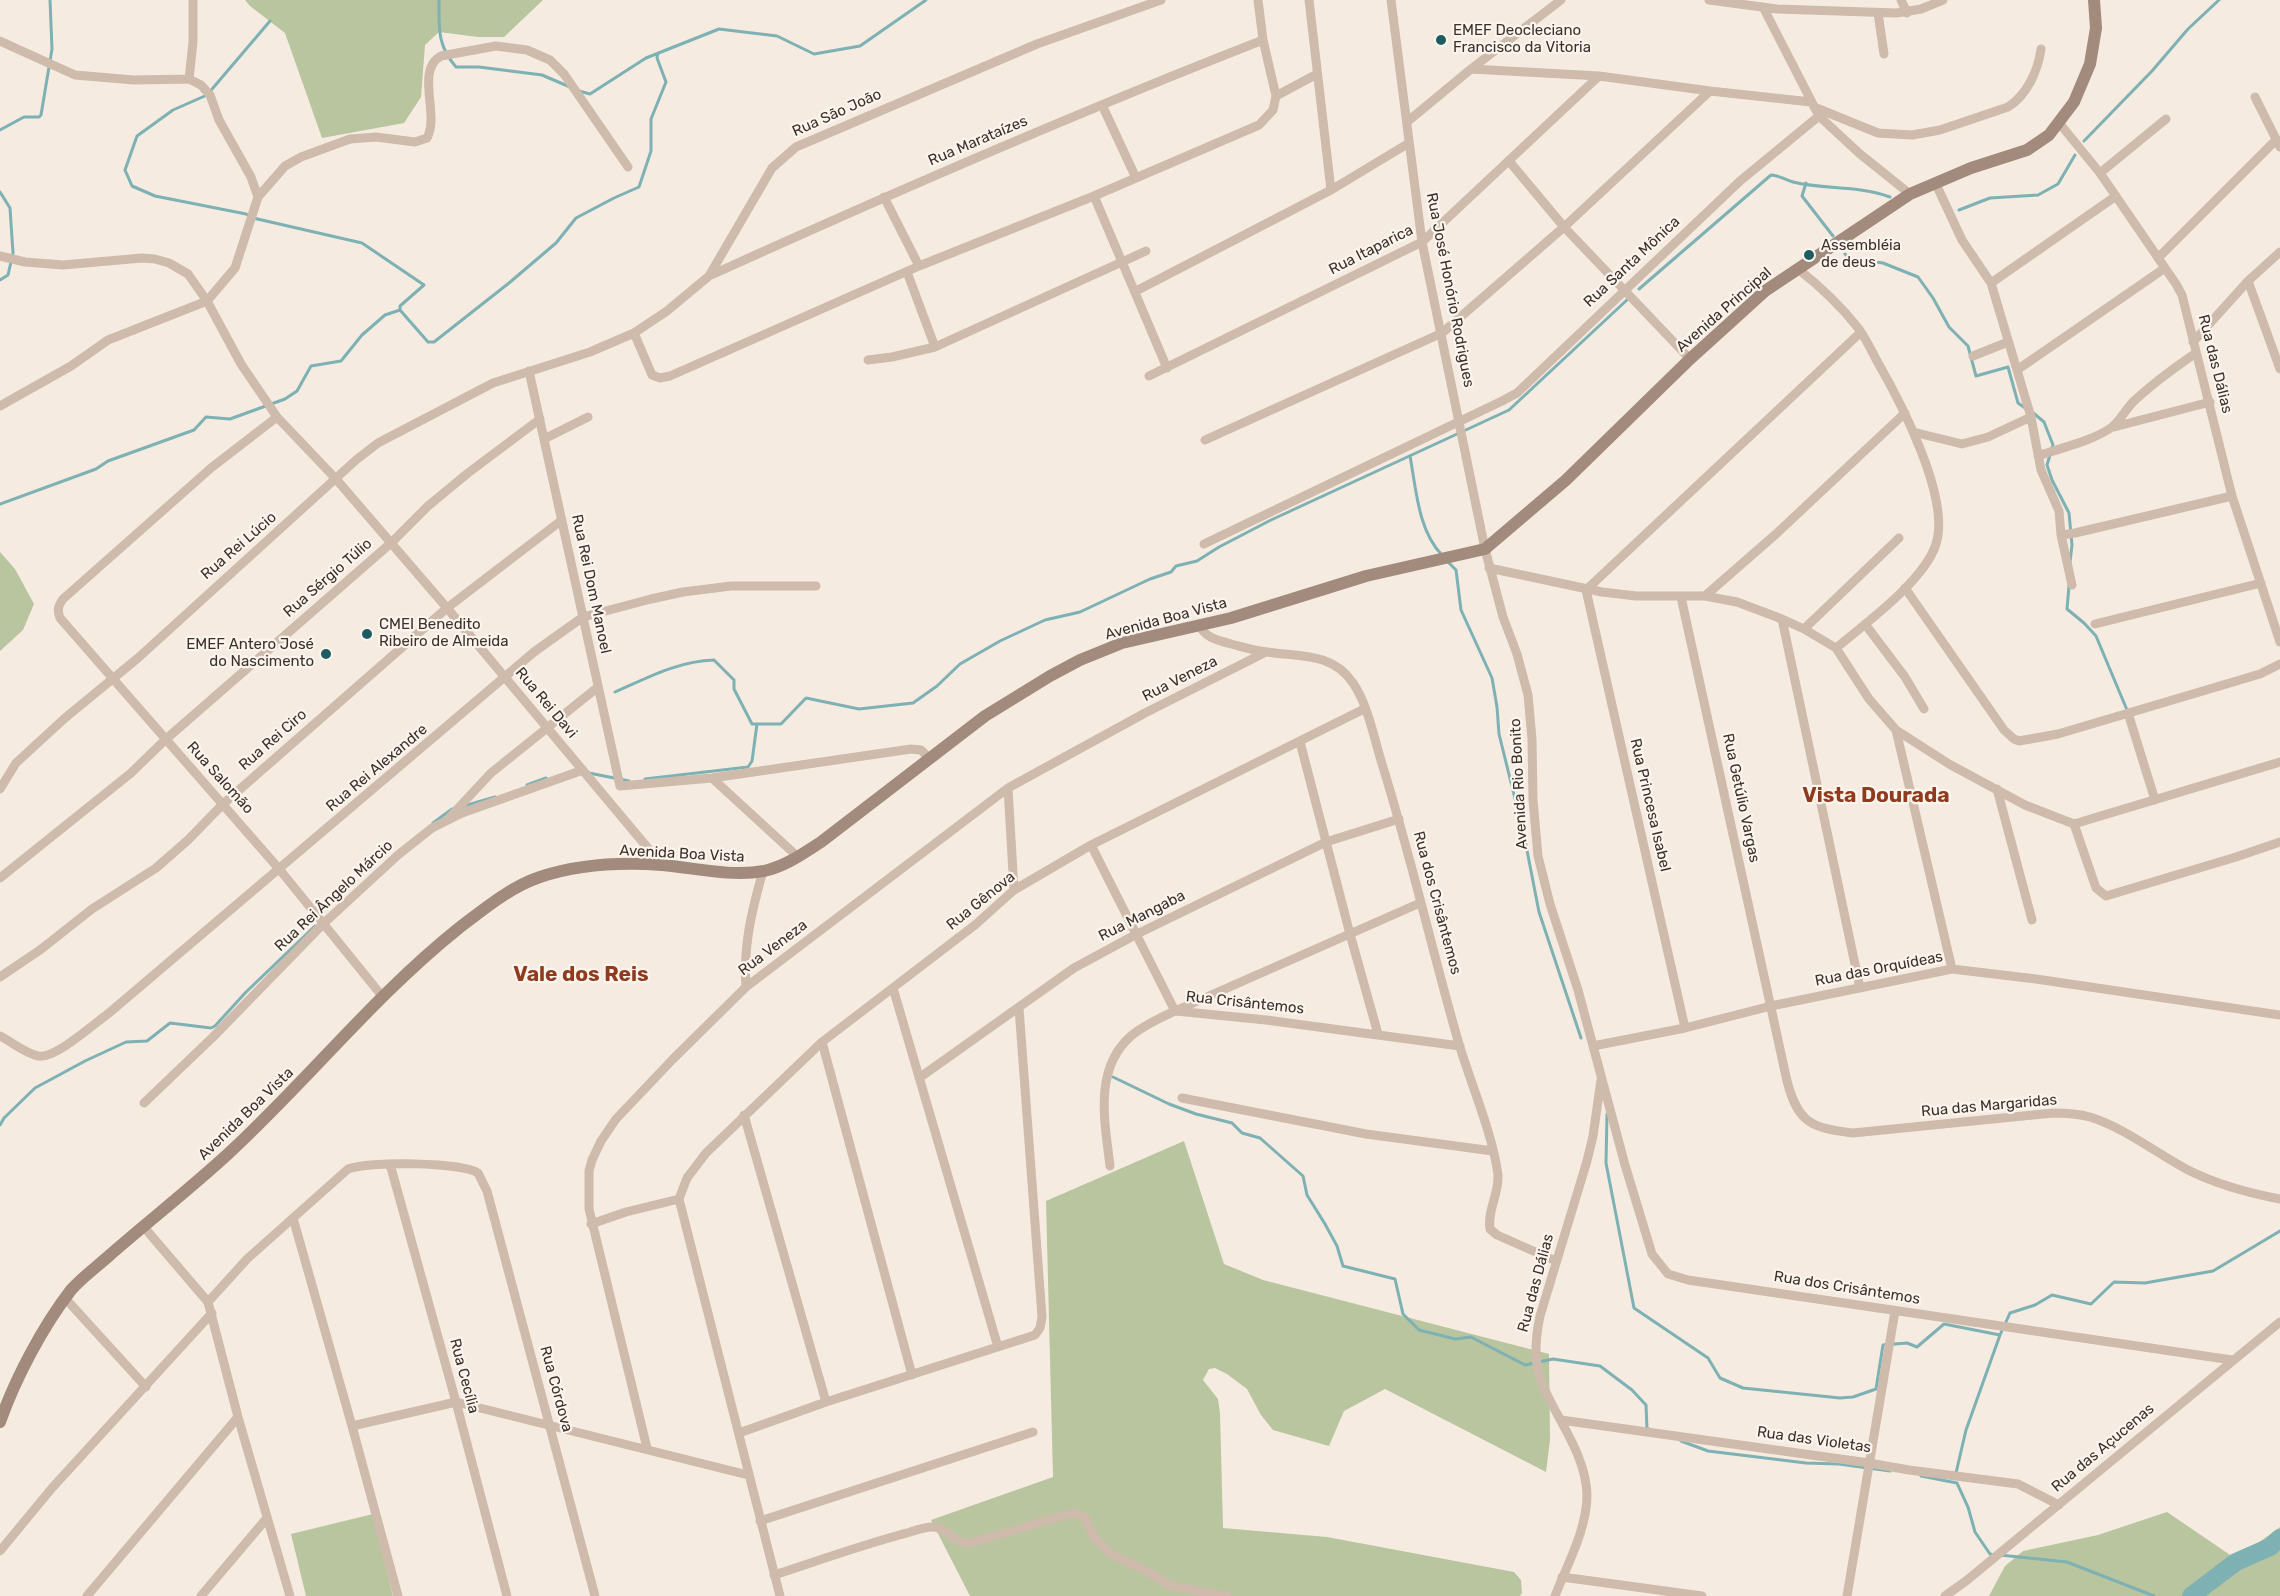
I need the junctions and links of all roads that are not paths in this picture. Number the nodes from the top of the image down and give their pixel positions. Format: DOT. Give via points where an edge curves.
graph roads {
  1 [pos="193,0"];
  2 [pos="1161,0"];
  3 [pos="1258,0"];
  4 [pos="1309,0"];
  5 [pos="1391,0"];
  6 [pos="1561,0"];
  7 [pos="1708,0"];
  8 [pos="1901,0"];
  9 [pos="1943,0"];
  10 [pos="2094,0"];
  11 [pos="1763,7"];
  12 [pos="1878,13"];
  13 [pos="1907,13"];
  14 [pos="1263,40"];
  15 [pos="2,41"];
  16 [pos="2041,49"];
  17 [pos="1884,54"];
  18 [pos="1471,69"];
  19 [pos="1317,74"];
  20 [pos="1599,76"];
  21 [pos="189,79"];
  22 [pos="1710,91"];
  23 [pos="1276,96"];
  24 [pos="2255,97"];
  25 [pos="1102,105"];
  26 [pos="1814,108"];
  27 [pos="2166,119"];
  28 [pos="1407,122"];
  29 [pos="2060,124"];
  30 [pos="1409,143"];
  31 [pos="2278,144"];
  32 [pos="1509,161"];
  33 [pos="628,167"];
  34 [pos="2100,173"];
  35 [pos="1136,178"];
  36 [pos="1935,182"];
  37 [pos="1331,190"];
  38 [pos="1910,194"];
  39 [pos="1094,196"];
  40 [pos="2116,196"];
  41 [pos="258,197"];
  42 [pos="884,197"];
  43 [pos="1564,227"];
  44 [pos="1422,242"];
  45 [pos="1146,252"];
  46 [pos="2280,252"];
  47 [pos="0,256"];
  48 [pos="2158,258"];
  49 [pos="1123,262"];
  50 [pos="920,266"];
  51 [pos="2165,268"];
  52 [pos="1798,269"];
  53 [pos="907,272"];
  54 [pos="709,276"];
  55 [pos="2248,281"];
  56 [pos="1991,283"];
  57 [pos="1625,289"];
  58 [pos="1136,291"];
  59 [pos="207,301"];
  60 [pos="1861,332"];
  61 [pos="634,333"];
  62 [pos="1442,333"];
  63 [pos="2008,342"];
  64 [pos="2193,342"];
  65 [pos="935,347"];
  66 [pos="2196,353"];
  67 [pos="1973,356"];
  68 [pos="1690,359"];
  69 [pos="868,360"];
  70 [pos="1167,368"];
  71 [pos="2280,369"];
  72 [pos="2018,370"];
  73 [pos="530,371"];
  74 [pos="1149,376"];
  75 [pos="2210,402"];
  76 [pos="0,406"];
  77 [pos="1905,413"];
  78 [pos="277,417"];
  79 [pos="588,417"];
  80 [pos="2031,417"];
  81 [pos="540,419"];
  82 [pos="1460,421"];
  83 [pos="2114,426"];
  84 [pos="1913,432"];
  85 [pos="544,439"];
  86 [pos="1205,440"];
  87 [pos="2038,456"];
  88 [pos="336,479"];
  89 [pos="2232,496"];
  90 [pos="562,520"];
  91 [pos="2061,535"];
  92 [pos="1899,538"];
  93 [pos="391,543"];
  94 [pos="1204,544"];
  95 [pos="1485,549"];
  96 [pos="1489,568"];
  97 [pos="2260,583"];
  98 [pos="2072,585"];
  99 [pos="816,586"];
  100 [pos="1905,588"];
  101 [pos="1586,590"];
  102 [pos="1705,596"];
  103 [pos="1681,597"];
  104 [pos="447,608"];
  105 [pos="583,617"];
  106 [pos="1782,619"];
  107 [pos="1198,624"];
  108 [pos="1865,624"];
  109 [pos="2096,624"];
  110 [pos="1804,629"];
  111 [pos="2280,642"];
  112 [pos="1836,648"];
  113 [pos="1266,652"];
  114 [pos="2280,664"];
  115 [pos="114,677"];
  116 [pos="506,678"];
  117 [pos="598,687"];
  118 [pos="1364,709"];
  119 [pos="1924,709"];
  120 [pos="2128,713"];
  121 [pos="549,729"];
  122 [pos="1896,729"];
  123 [pos="165,740"];
  124 [pos="1300,741"];
  125 [pos="928,757"];
  126 [pos="2280,762"];
  127 [pos="583,770"];
  128 [pos="712,778"];
  129 [pos="620,786"];
  130 [pos="1008,788"];
  131 [pos="0,789"];
  132 [pos="1997,789"];
  133 [pos="606,796"];
  134 [pos="2154,800"];
  135 [pos="224,804"];
  136 [pos="1399,819"];
  137 [pos="447,820"];
  138 [pos="2074,824"];
  139 [pos="1326,842"];
  140 [pos="2280,842"];
  141 [pos="1091,845"];
  142 [pos="798,857"];
  143 [pos="662,865"];
  144 [pos="280,870"];
  145 [pos="763,871"];
  146 [pos="0,878"];
  147 [pos="1014,890"];
  148 [pos="1420,903"];
  149 [pos="2032,920"];
  150 [pos="323,924"];
  151 [pos="1350,934"];
  152 [pos="1135,935"];
  153 [pos="1952,969"];
  154 [pos="0,977"];
  155 [pos="746,987"];
  156 [pos="893,988"];
  157 [pos="1860,988"];
  158 [pos="382,996"];
  159 [pos="1771,1006"];
  160 [pos="1019,1008"];
  161 [pos="1175,1011"];
  162 [pos="2280,1015"];
  163 [pos="1685,1028"];
  164 [pos="1378,1034"];
  165 [pos="0,1036"];
  166 [pos="822,1042"];
  167 [pos="1460,1046"];
  168 [pos="1594,1049"];
  169 [pos="1601,1075"];
  170 [pos="919,1078"];
  171 [pos="1182,1098"];
  172 [pos="144,1102"];
  173 [pos="744,1115"];
  174 [pos="1493,1151"];
  175 [pos="390,1164"];
  176 [pos="1110,1166"];
  177 [pos="679,1199"];
  178 [pos="2280,1199"];
  179 [pos="293,1218"];
  180 [pos="591,1224"];
  181 [pos="143,1227"];
  182 [pos="1556,1262"];
  183 [pos="65,1298"];
  184 [pos="208,1302"];
  185 [pos="1895,1311"];
  186 [pos="212,1313"];
  187 [pos="2280,1322"];
  188 [pos="998,1347"];
  189 [pos="2232,1360"];
  190 [pos="912,1375"];
  191 [pos="146,1387"];
  192 [pos="456,1402"];
  193 [pos="826,1402"];
  194 [pos="238,1417"];
  195 [pos="1561,1420"];
  196 [pos="0,1422"];
  197 [pos="550,1425"];
  198 [pos="352,1426"];
  199 [pos="1033,1432"];
  200 [pos="739,1433"];
  201 [pos="647,1448"];
  202 [pos="1869,1463"];
  203 [pos="748,1475"];
  204 [pos="2059,1505"];
  205 [pos="267,1518"];
  206 [pos="760,1521"];
  207 [pos="0,1551"];
  208 [pos="774,1575"];
  209 [pos="1562,1577"];
  210 [pos="87,1596"];
  211 [pos="201,1596"];
  212 [pos="290,1596"];
  213 [pos="398,1596"];
  214 [pos="507,1596"];
  215 [pos="595,1596"];
  216 [pos="780,1596"];
  217 [pos="1227,1596"];
  218 [pos="1555,1596"];
  219 [pos="1702,1596"];
  220 [pos="1847,1596"];
  221 [pos="1945,1596"];
  1 -- 21 [label="street"];
  2 -- 54 [label="street, Rua São João" via="1037,44 796,147 772,168"];
  3 -- 14 [label="street"];
  4 -- 19 [label="street"];
  5 -- 28 [label="street, Rua José Honório Rodrigues"];
  6 -- 18 [label="street"];
  7 -- 11 [label="street"];
  8 -- 13 [label="street"];
  9 -- 13 [label="street"];
  10 -- 29 [label="street, Avenida Principal" via="2096,28 2090,64 2079,93"];
  11 -- 12 [label="street"];
  11 -- 26 [label="street"];
  12 -- 13 [label="street"];
  12 -- 17 [label="street"];
  14 -- 23 [label="street"];
  14 -- 25 [label="street, Rua Marataízes"];
  15 -- 21 [label="street" via="75,75"];
  16 -- 26 [label="street" via="2036,70 2016,102 1925,134 1878,133"];
  18 -- 20 [label="street"];
  18 -- 28 [label="street"];
  19 -- 23 [label="street"];
  19 -- 37 [label="street"];
  20 -- 22 [label="street"];
  20 -- 32 [label="street, Rua Itaparica"];
  21 -- 41 [label="street" via="210,95"];
  22 -- 26 [label="street"];
  22 -- 43 [label="street"];
  23 -- 35 [label="street" via="1268,117 1259,125"];
  24 -- 31 [label="street"];
  25 -- 35 [label="street"];
  25 -- 42 [label="street, Rua Marataízes"];
  26 -- 38 [label="street"];
  26 -- 57 [label="street, Rua Santa Mônica"];
  27 -- 34 [label="street"];
  28 -- 30 [label="street, Rua José Honório Rodrigues"];
  29 -- 34 [label="street, Rua das Dálias"];
  29 -- 36 [label="street, Avenida Principal" via="2027,150"];
  30 -- 37 [label="street"];
  30 -- 44 [label="street, Rua José Honório Rodrigues"];
  31 -- 48 [label="street"];
  32 -- 43 [label="street"];
  32 -- 44 [label="street, Rua Itaparica"];
  33 -- 41 [label="street" via="564,74 550,60 512,47 485,47 441,56 431,64 430,127 424,140 376,136 350,139 285,166"];
  34 -- 40 [label="street, Rua das Dálias"];
  35 -- 39 [label="street"];
  36 -- 38 [label="street, Avenida Principal"];
  36 -- 56 [label="street" via="1962,240"];
  37 -- 58 [label="street"];
  38 -- 52 [label="street, Avenida Principal"];
  39 -- 49 [label="street"];
  39 -- 50 [label="street"];
  40 -- 48 [label="street, Rua das Dálias"];
  40 -- 56 [label="street"];
  41 -- 59 [label="street" via="239,261"];
  42 -- 50 [label="street"];
  42 -- 54 [label="street, Rua Marataízes"];
  43 -- 57 [label="street"];
  43 -- 62 [label="street"];
  44 -- 62 [label="street, Rua José Honório Rodrigues"];
  44 -- 70 [label="street, Rua Itaparica"];
  45 -- 49 [label="street"];
  46 -- 55 [label="street"];
  47 -- 59 [label="street, Rua Rei Davi" via="47,264 142,258 169,263 188,274"];
  48 -- 51 [label="street, Rua das Dálias"];
  49 -- 58 [label="street"];
  49 -- 65 [label="street"];
  50 -- 53 [label="street"];
  51 -- 64 [label="street, Rua das Dálias" via="2182,295"];
  51 -- 72 [label="street"];
  52 -- 60 [label="street" via="1821,286"];
  52 -- 68 [label="street, Avenida Principal" via="1765,291"];
  53 -- 61 [label="street" via="665,378 652,375"];
  53 -- 65 [label="street"];
  54 -- 61 [label="street, Rua São João"];
  55 -- 64 [label="street"];
  55 -- 71 [label="street"];
  56 -- 63 [label="street"];
  57 -- 68 [label="street"];
  57 -- 82 [label="street, Rua Santa Mônica" via="1517,393"];
  58 -- 70 [label="street"];
  59 -- 76 [label="street" via="108,340"];
  59 -- 78 [label="street, Rua Rei Davi" via="241,364"];
  60 -- 77 [label="street"];
  60 -- 101 [label="street"];
  61 -- 73 [label="street, Rua São João"];
  62 -- 82 [label="street, Rua José Honório Rodrigues"];
  62 -- 86 [label="street"];
  63 -- 67 [label="street"];
  63 -- 72 [label="street"];
  64 -- 66 [label="street, Rua das Dálias"];
  65 -- 69 [label="street"];
  66 -- 75 [label="street, Rua das Dálias"];
  66 -- 83 [label="street" via="2145,390"];
  68 -- 95 [label="street, Avenida Principal" via="1566,480"];
  70 -- 74 [label="street, Rua Itaparica"];
  72 -- 80 [label="street"];
  73 -- 81 [label="street, Rua Rei Dom Manoel"];
  73 -- 88 [label="street, Rua Rei Lúcio" via="493,383 378,443"];
  75 -- 83 [label="street"];
  75 -- 89 [label="street, Rua das Dálias"];
  77 -- 84 [label="street"];
  77 -- 102 [label="street"];
  78 -- 88 [label="street, Rua Rei Davi"];
  78 -- 115 [label="street, Rua Salomão" via="211,468 63,599 58,607 60,618"];
  79 -- 85 [label="street"];
  80 -- 84 [label="street" via="1962,444"];
  80 -- 87 [label="street"];
  81 -- 85 [label="street, Rua Rei Dom Manoel"];
  81 -- 93 [label="street, Rua Sérgio Túlio" via="428,506"];
  82 -- 94 [label="street, Rua Santa Mônica"];
  82 -- 95 [label="street, Rua José Honório Rodrigues"];
  83 -- 87 [label="street"];
  84 -- 100 [label="street" via="1935,497 1938,533 1932,554"];
  85 -- 90 [label="street, Rua Rei Dom Manoel"];
  87 -- 91 [label="street" via="2059,511"];
  88 -- 93 [label="street, Rua Rei Davi"];
  88 -- 115 [label="street, Rua Rei Lúcio"];
  89 -- 91 [label="street"];
  89 -- 97 [label="street, Rua das Dálias"];
  90 -- 104 [label="street, Rua Rei Ciro"];
  90 -- 105 [label="street, Rua Rei Dom Manoel"];
  91 -- 98 [label="street"];
  92 -- 110 [label="street"];
  93 -- 104 [label="street, Rua Rei Davi"];
  93 -- 123 [label="street, Rua Sérgio Túlio"];
  95 -- 96 [label="street, Avenida Rio Bonito"];
  95 -- 107 [label="street, Avenida Boa Vista" via="1366,576 1231,618"];
  96 -- 101 [label="street"];
  96 -- 168 [label="street, Avenida Rio Bonito" via="1528,695 1538,856"];
  97 -- 109 [label="street"];
  97 -- 111 [label="street, Rua das Dálias"];
  99 -- 105 [label="street, Rua Rei Alexandre" via="693,590"];
  100 -- 108 [label="street"];
  100 -- 120 [label="street" via="2014,739 2058,734"];
  101 -- 103 [label="street"];
  101 -- 163 [label="street, Rua Princesa Isabel"];
  102 -- 103 [label="street"];
  102 -- 106 [label="street" via="1737,602"];
  103 -- 159 [label="street, Rua Getúlio Vargas"];
  104 -- 116 [label="street, Rua Rei Davi"];
  104 -- 135 [label="street, Rua Rei Ciro"];
  105 -- 116 [label="street, Rua Rei Alexandre"];
  105 -- 117 [label="street, Rua Rei Dom Manoel"];
  106 -- 110 [label="street"];
  106 -- 157 [label="street"];
  107 -- 113 [label="street, Rua dos Crisântemos" via="1207,637"];
  107 -- 125 [label="street, Avenida Boa Vista" via="1122,643 1080,660 985,716"];
  108 -- 112 [label="street"];
  108 -- 119 [label="street"];
  110 -- 112 [label="street"];
  112 -- 122 [label="street" via="1869,699"];
  113 -- 118 [label="street, Rua dos Crisântemos" via="1311,656 1332,664 1353,682"];
  113 -- 130 [label="street, Rua Veneza"];
  114 -- 120 [label="street" via="2260,674"];
  115 -- 123 [label="street, Rua Salomão"];
  115 -- 131 [label="street, Rua Rei Lúcio" via="16,763"];
  116 -- 121 [label="street, Rua Rei Davi"];
  116 -- 144 [label="street, Rua Rei Alexandre"];
  117 -- 121 [label="street"];
  117 -- 129 [label="street, Rua Rei Dom Manoel"];
  118 -- 124 [label="street, Rua Gênova"];
  118 -- 136 [label="street, Rua dos Crisântemos"];
  120 -- 134 [label="street"];
  121 -- 127 [label="street, Rua Rei Davi"];
  121 -- 137 [label="street" via="491,773"];
  122 -- 132 [label="street" via="1949,764"];
  122 -- 153 [label="street"];
  123 -- 135 [label="street, Rua Salomão"];
  123 -- 146 [label="street, Rua Sérgio Túlio" via="131,773"];
  124 -- 139 [label="street"];
  124 -- 141 [label="street, Rua Gênova"];
  125 -- 128 [label="street" via="911,748"];
  125 -- 142 [label="street, Avenida Boa Vista"];
  126 -- 134 [label="street"];
  127 -- 133 [label="street, Rua Rei Davi"];
  127 -- 137 [label="street, Rua Rei Ângelo Márcio"];
  128 -- 129 [label="street"];
  128 -- 142 [label="street"];
  129 -- 133 [label="street"];
  130 -- 147 [label="street"];
  130 -- 155 [label="street, Rua Veneza"];
  132 -- 138 [label="street"];
  132 -- 149 [label="street"];
  133 -- 143 [label="street, Rua Rei Davi"];
  134 -- 138 [label="street"];
  135 -- 144 [label="street, Rua Salomão"];
  135 -- 154 [label="street, Rua Rei Ciro" via="156,868 92,909"];
  136 -- 139 [label="street, Rua Mangaba"];
  136 -- 148 [label="street, Rua dos Crisântemos"];
  137 -- 150 [label="street, Rua Rei Ângelo Márcio" via="398,855"];
  138 -- 140 [label="street" via="2096,888 2106,896"];
  139 -- 151 [label="street"];
  139 -- 152 [label="street, Rua Mangaba"];
  141 -- 147 [label="street, Rua Gênova"];
  141 -- 152 [label="street, Rua Crisântemos"];
  142 -- 145 [label="street, Avenida Boa Vista"];
  143 -- 145 [label="street, Avenida Boa Vista" via="740,873"];
  143 -- 158 [label="street, Avenida Boa Vista" via="572,867 517,886 451,935"];
  144 -- 150 [label="street, Rua Salomão"];
  144 -- 165 [label="street, Rua Rei Alexandre" via="109,1013 56,1052 36,1056"];
  145 -- 155 [label="street" via="746,936"];
  147 -- 156 [label="street, Rua Gênova"];
  148 -- 151 [label="street"];
  148 -- 167 [label="street, Rua dos Crisântemos"];
  150 -- 158 [label="street, Rua Salomão"];
  150 -- 172 [label="street, Rua Rei Ângelo Márcio"];
  151 -- 161 [label="street"];
  151 -- 164 [label="street"];
  152 -- 160 [label="street, Rua Mangaba" via="1074,968"];
  152 -- 161 [label="street, Rua Crisântemos"];
  153 -- 157 [label="street, Rua das Orquídeas"];
  153 -- 162 [label="street, Rua das Orquídeas"];
  155 -- 180 [label="street, Rua Veneza" via="616,1119 601,1141 588,1180"];
  156 -- 166 [label="street, Rua Gênova"];
  156 -- 170 [label="street"];
  157 -- 159 [label="street, Rua das Orquídeas"];
  158 -- 181 [label="street, Avenida Boa Vista" via="253,1131"];
  159 -- 163 [label="street, Rua das Orquídeas"];
  159 -- 178 [label="street, Rua das Margaridas" via="1792,1100 1803,1118 1816,1125 1853,1133 2054,1113 2091,1117 2230,1189"];
  160 -- 170 [label="street, Rua Mangaba"];
  160 -- 188 [label="street" via="1042,1317 1035,1335"];
  161 -- 164 [label="street, Rua Crisântemos"];
  161 -- 176 [label="street" via="1131,1036 1107,1073 1104,1108"];
  163 -- 168 [label="street, Rua das Orquídeas"];
  164 -- 167 [label="street, Rua Crisântemos"];
  166 -- 173 [label="street, Rua Gênova"];
  166 -- 190 [label="street"];
  167 -- 174 [label="street, Rua dos Crisântemos"];
  168 -- 169 [label="street, Avenida Rio Bonito"];
  169 -- 182 [label="street, Rua das Dálias" via="1587,1161"];
  169 -- 185 [label="street, Rua dos Crisântemos" via="1652,1254 1668,1274"];
  170 -- 188 [label="street"];
  171 -- 174 [label="street" via="1366,1134"];
  173 -- 177 [label="street, Rua Gênova" via="693,1168"];
  173 -- 193 [label="street"];
  174 -- 182 [label="street, Rua dos Crisântemos" via="1498,1185 1490,1229 1497,1236"];
  175 -- 179 [label="street" via="348,1169"];
  175 -- 192 [label="street, Rua Cecília"];
  175 -- 197 [label="street, Rua Córdova" via="468,1168 478,1173 487,1191"];
  177 -- 180 [label="street"];
  177 -- 200 [label="street"];
  179 -- 184 [label="street" via="247,1259"];
  179 -- 198 [label="street"];
  180 -- 201 [label="street, Rua Veneza"];
  181 -- 183 [label="street, Avenida Boa Vista"];
  181 -- 184 [label="street"];
  182 -- 195 [label="street, Rua das Dálias" via="1540,1316 1536,1355 1543,1387"];
  183 -- 191 [label="street"];
  183 -- 196 [label="street, Avenida Boa Vista" via="45,1326"];
  184 -- 186 [label="street"];
  185 -- 189 [label="street, Rua dos Crisântemos"];
  185 -- 202 [label="street"];
  186 -- 191 [label="street"];
  186 -- 194 [label="street"];
  187 -- 189 [label="street, Rua das Açucenas"];
  188 -- 190 [label="street"];
  189 -- 204 [label="street, Rua das Açucenas"];
  190 -- 193 [label="street"];
  191 -- 207 [label="street" via="52,1488"];
  192 -- 197 [label="street"];
  192 -- 198 [label="street"];
  192 -- 214 [label="street, Rua Cecília"];
  193 -- 200 [label="street"];
  194 -- 205 [label="street"];
  194 -- 210 [label="street"];
  195 -- 202 [label="street, Rua das Violetas"];
  195 -- 209 [label="street, Rua das Dálias" via="1578,1458 1587,1494 1582,1523"];
  197 -- 201 [label="street"];
  197 -- 215 [label="street, Rua Córdova"];
  198 -- 213 [label="street"];
  199 -- 206 [label="street"];
  200 -- 203 [label="street"];
  201 -- 203 [label="street"];
  202 -- 204 [label="street, Rua das Violetas" via="2018,1484"];
  202 -- 220 [label="street"];
  203 -- 206 [label="street"];
  204 -- 221 [label="street, Rua das Açucenas"];
  205 -- 211 [label="street"];
  205 -- 212 [label="street"];
  206 -- 208 [label="street"];
  208 -- 216 [label="street"];
  208 -- 217 [label="street" via="929,1527 941,1529 963,1544 1079,1514 1112,1555 1176,1587"];
  209 -- 218 [label="street, Rua das Dálias"];
  209 -- 219 [label="street"];
}
